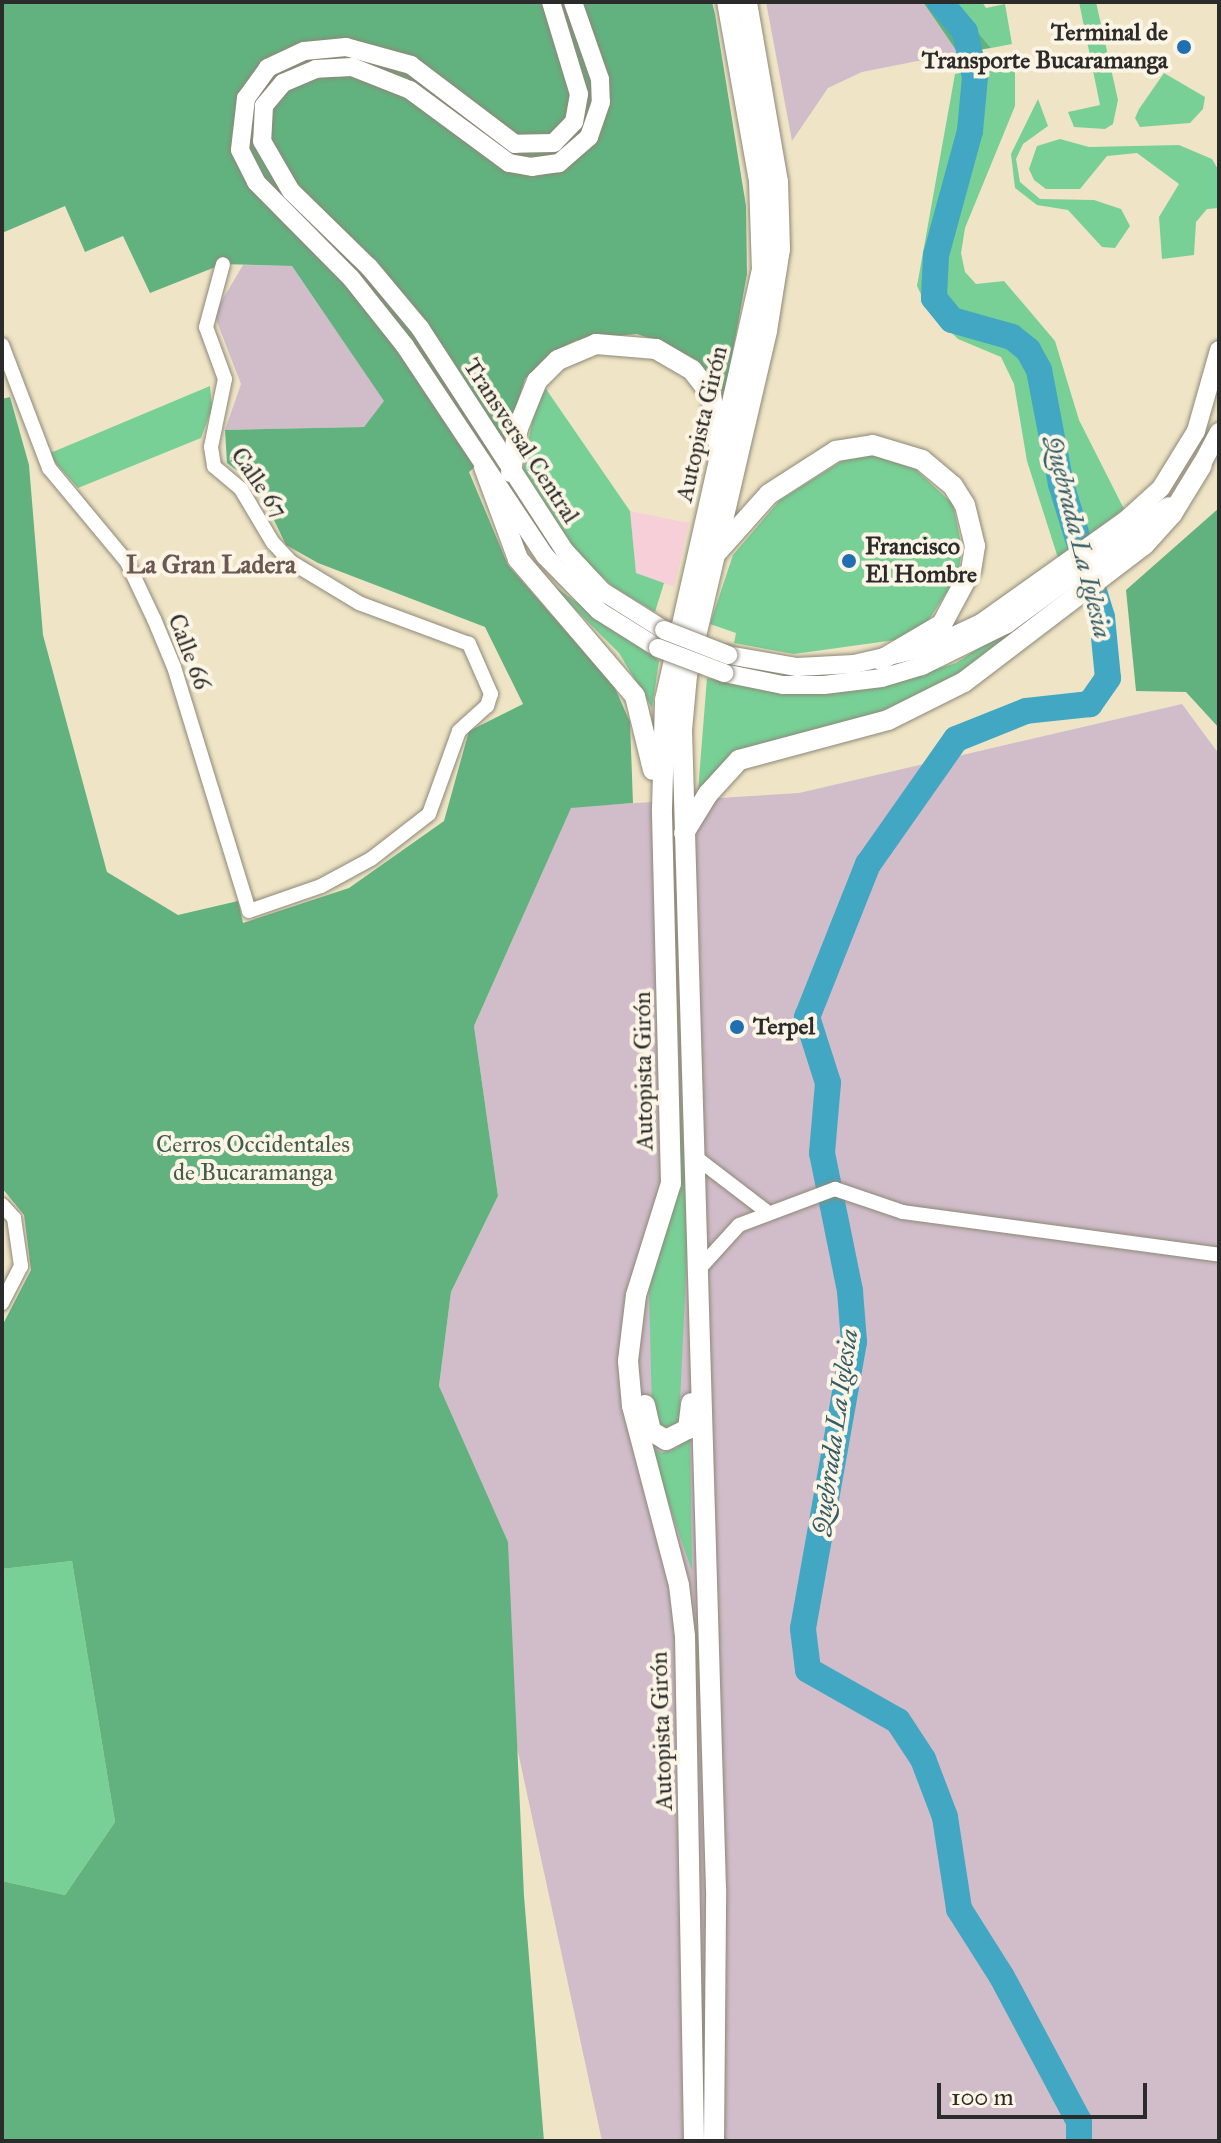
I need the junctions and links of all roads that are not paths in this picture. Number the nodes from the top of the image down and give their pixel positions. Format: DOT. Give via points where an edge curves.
graph roads {
  1 [pos="551,2"];
  2 [pos="573,2"];
  3 [pos="727,2"];
  4 [pos="747,2"];
  5 [pos="223,264"];
  6 [pos="2,345"];
  7 [pos="1219,350"];
  8 [pos="1219,432"];
  9 [pos="1202,465"];
  10 [pos="484,467"];
  11 [pos="511,472"];
  12 [pos="716,482"];
  13 [pos="1109,552"];
  14 [pos="716,554"];
  15 [pos="1067,582"];
  16 [pos="661,639"];
  17 [pos="881,660"];
  18 [pos="726,664"];
  19 [pos="662,809"];
  20 [pos="684,833"];
  21 [pos="249,911"];
  22 [pos="694,1156"];
  23 [pos="2,1205"];
  24 [pos="766,1211"];
  25 [pos="1219,1255"];
  26 [pos="699,1269"];
  27 [pos="636,1295"];
  28 [pos="699,1300"];
  29 [pos="2,1303"];
  30 [pos="694,2141"];
  31 [pos="714,2141"];
  1 -- 10 [label="main road, Transversal Central" via="578,84 579,105 565,134 544,146 515,144 499,136 411,65 346,47 304,51 268,68 240,115 240,150 256,182 370,300"];
  2 -- 11 [label="main road, Transversal Central" via="600,79 601,102 589,137 559,163 532,167 501,159 410,90 352,67 316,69 283,83 264,106 261,124 262,141 276,171 400,302"];
  3 -- 12 [label="highway, Autopista Girón" via="752,122 763,246 758,295"];
  4 -- 14 [label="highway, Autopista Girón" via="778,182 780,249 772,307"];
  5 -- 21 [label="street, Calle 67" via="206,327 225,379 211,447 214,466 241,489 273,543 302,571 359,603 469,644 491,694 459,731 436,805 422,821 331,882"];
  6 -- 21 [label="street, Calle 66" via="49,468 122,555 154,619 174,667"];
  7 -- 13 [label="main road, Transversal Central" via="1196,431 1177,467"];
  8 -- 9 [label="main road"];
  9 -- 13 [label="highway" via="1159,530"];
  10 -- 16 [label="main road, Transversal Central" via="528,535 569,583 615,623"];
  10 -- 19 [label="highway" via="518,559 635,696"];
  11 -- 12 [label="highway" via="522,413 547,369 576,350 615,343 656,349 703,383 717,417"];
  11 -- 16 [label="main road, Transversal Central" via="585,574"];
  12 -- 19 [label="highway, Autopista Girón" via="668,683"];
  13 -- 15 [label="highway"];
  13 -- 15 [label="main road, Transversal Central"];
  14 -- 17 [label="highway" via="769,494 836,451 873,445 922,460 953,486 965,505 975,546 971,570 942,624"];
  14 -- 20 [label="highway, Autopista Girón" via="684,696"];
  15 -- 17 [label="main road, Transversal Central" via="964,632"];
  15 -- 18 [label="main road, Transversal Central" via="987,636 901,673 813,685"];
  15 -- 20 [label="highway" via="964,682 915,710 739,760 708,794"];
  16 -- 18 [label="main road, Transversal Central, bridge"];
  17 -- 18 [label="main road, Transversal Central" via="797,667"];
  19 -- 27 [label="highway, Autopista Girón" via="671,1183"];
  20 -- 22 [label="highway, Autopista Girón"];
  22 -- 24 [label="street"];
  22 -- 26 [label="highway, Autopista Girón"];
  23 -- 29 [label="street" via="14,1218 21,1266"];
  24 -- 25 [label="street" via="835,1189 903,1212"];
  24 -- 26 [label="street" via="728,1235"];
  26 -- 28 [label="highway, Autopista Girón"];
  27 -- 28 [label="highway" via="649,1425 666,1440 679,1437 690,1422 692,1323"];
  27 -- 30 [label="highway, Autopista Girón" via="629,1345 632,1406 679,1585 685,1636"];
  28 -- 31 [label="highway, Autopista Girón" via="717,1944"];
}
